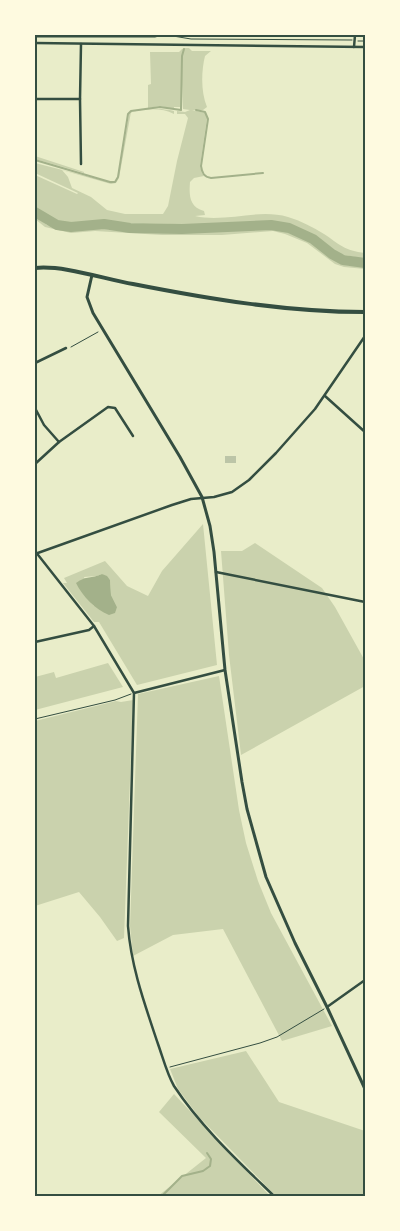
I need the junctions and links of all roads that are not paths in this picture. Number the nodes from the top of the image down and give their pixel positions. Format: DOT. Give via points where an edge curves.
graph roads {
  1 [pos="354,35"];
  2 [pos="35,43"];
  3 [pos="81,44"];
  4 [pos="354,47"];
  5 [pos="365,47"];
  6 [pos="35,99"];
  7 [pos="80,99"];
  8 [pos="82,164"];
  9 [pos="35,268"];
  10 [pos="92,275"];
  11 [pos="365,312"];
  12 [pos="365,336"];
  13 [pos="66,348"];
  14 [pos="35,363"];
  15 [pos="325,396"];
  16 [pos="35,408"];
  17 [pos="365,432"];
  18 [pos="132,436"];
  19 [pos="59,442"];
  20 [pos="35,464"];
  21 [pos="202,498"];
  22 [pos="36,553"];
  23 [pos="216,572"];
  24 [pos="365,602"];
  25 [pos="94,626"];
  26 [pos="35,642"];
  27 [pos="225,670"];
  28 [pos="134,693"];
  29 [pos="365,980"];
  30 [pos="327,1007"];
  31 [pos="365,1090"];
  32 [pos="274,1196"];
  1 -- 4 [label="street"];
  2 -- 3 [label="street"];
  3 -- 4 [label="street"];
  3 -- 7 [label="street"];
  4 -- 5 [label="street"];
  6 -- 7 [label="street"];
  7 -- 8 [label="street"];
  9 -- 10 [label="main road"];
  10 -- 11 [label="main road" via="270,306"];
  10 -- 21 [label="street" via="88,297 93,313"];
  12 -- 15 [label="street"];
  13 -- 14 [label="street"];
  15 -- 17 [label="street"];
  15 -- 21 [label="street" via="248,480 232,492"];
  16 -- 19 [label="street"];
  18 -- 19 [label="street" via="119,413 111,406"];
  19 -- 20 [label="street"];
  21 -- 22 [label="street" via="172,505"];
  21 -- 23 [label="street" via="210,526"];
  22 -- 25 [label="street"];
  23 -- 24 [label="street"];
  23 -- 27 [label="street"];
  25 -- 26 [label="street" via="89,630"];
  25 -- 28 [label="street"];
  27 -- 28 [label="street"];
  27 -- 30 [label="street" via="247,809 266,877"];
  28 -- 32 [label="street" via="128,917 130,946 139,986 173,1085 198,1117"];
  29 -- 30 [label="street"];
  30 -- 31 [label="street"];
}
